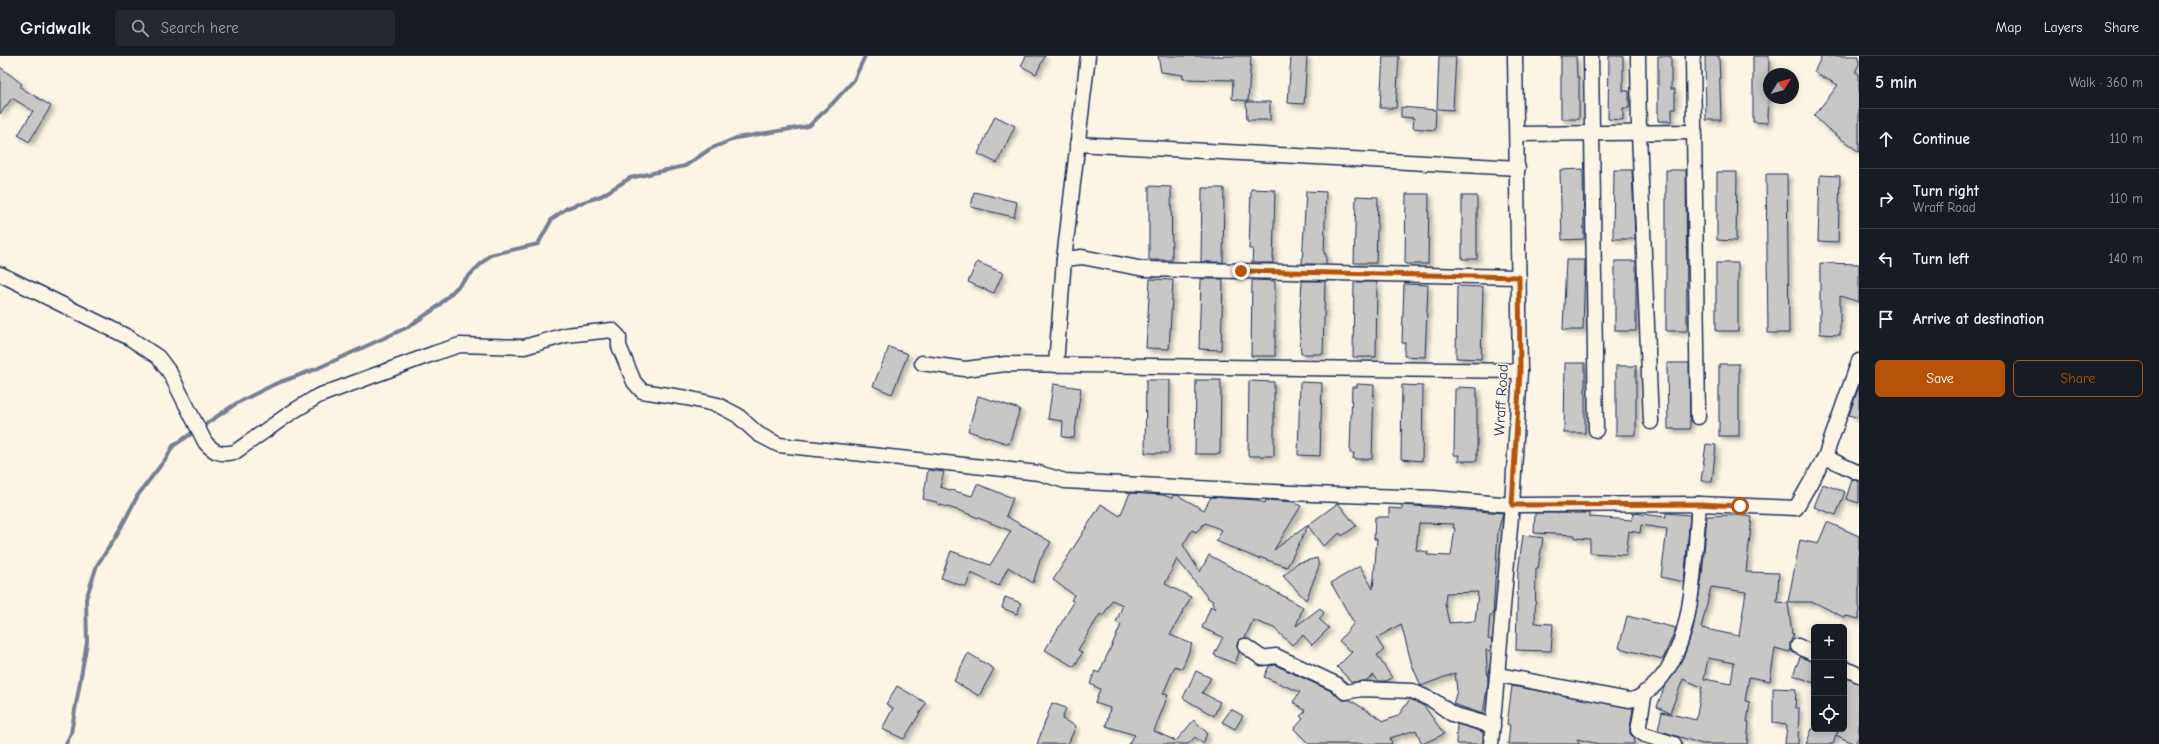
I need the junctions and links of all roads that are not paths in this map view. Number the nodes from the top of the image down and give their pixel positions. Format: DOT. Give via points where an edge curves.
graph roads {
  1 [pos="1088,56"];
  2 [pos="1515,56"];
  3 [pos="1591,56"];
  4 [pos="1638,56"];
  5 [pos="1694,56"];
  6 [pos="1590,132"];
  7 [pos="1694,132"];
  8 [pos="1639,133"];
  9 [pos="1517,134"];
  10 [pos="1077,144"];
  11 [pos="1518,168"];
  12 [pos="1064,259"];
  13 [pos="0,274"];
  14 [pos="1519,277"];
  15 [pos="1859,360"];
  16 [pos="922,363"];
  17 [pos="1056,365"];
  18 [pos="1520,371"];
  19 [pos="1698,417"];
  20 [pos="1651,422"];
  21 [pos="1596,430"];
  22 [pos="1824,456"];
  23 [pos="1859,473"];
  24 [pos="1698,504"];
  25 [pos="1512,505"];
  26 [pos="1245,646"];
  27 [pos="1798,646"];
  28 [pos="1811,652"];
  29 [pos="1847,670"];
  30 [pos="1499,675"];
  31 [pos="1859,676"];
  32 [pos="1645,692"];
  33 [pos="1493,726"];
  34 [pos="1491,744"];
  35 [pos="1674,744"];
  1 -- 10 [label="street"];
  2 -- 9 [label="street, Wraff Road"];
  3 -- 6 [label="street"];
  4 -- 8 [label="street"];
  5 -- 7 [label="street"];
  6 -- 8 [label="street"];
  6 -- 9 [label="street"];
  6 -- 21 [label="street"];
  7 -- 8 [label="street"];
  7 -- 19 [label="street"];
  8 -- 20 [label="street"];
  9 -- 11 [label="street, Wraff Road"];
  10 -- 11 [label="street"];
  10 -- 12 [label="street"];
  11 -- 14 [label="street, Wraff Road"];
  12 -- 14 [label="street" via="1082,257 1144,269"];
  12 -- 17 [label="street"];
  13 -- 25 [label="street" via="108,327 150,351 170,373 202,436 216,453 235,452 318,396 434,353 460,345 524,347 566,335 612,330 619,337 619,346 634,382 642,391 718,405 737,415 758,434 786,446 1040,473 1065,481 1434,498"];
  14 -- 18 [label="street, Wraff Road"];
  15 -- 22 [label="street"];
  16 -- 17 [label="street" via="965,369 1006,364"];
  17 -- 18 [label="street"];
  18 -- 25 [label="street, Wraff Road"];
  22 -- 23 [label="street"];
  22 -- 24 [label="street" via="1796,508"];
  24 -- 25 [label="street"];
  24 -- 32 [label="street" via="1685,628 1667,671"];
  25 -- 30 [label="street, Wraff Road"];
  26 -- 33 [label="street" via="1262,658 1276,656 1336,684 1345,692 1362,689 1412,691 1434,701 1452,714"];
  27 -- 28 [label="street"];
  29 -- 31 [label="street"];
  30 -- 32 [label="street" via="1629,700 1635,700"];
  30 -- 33 [label="street, Wraff Road"];
  32 -- 35 [label="street" via="1638,730"];
  33 -- 34 [label="street, Wraff Road"];
}
